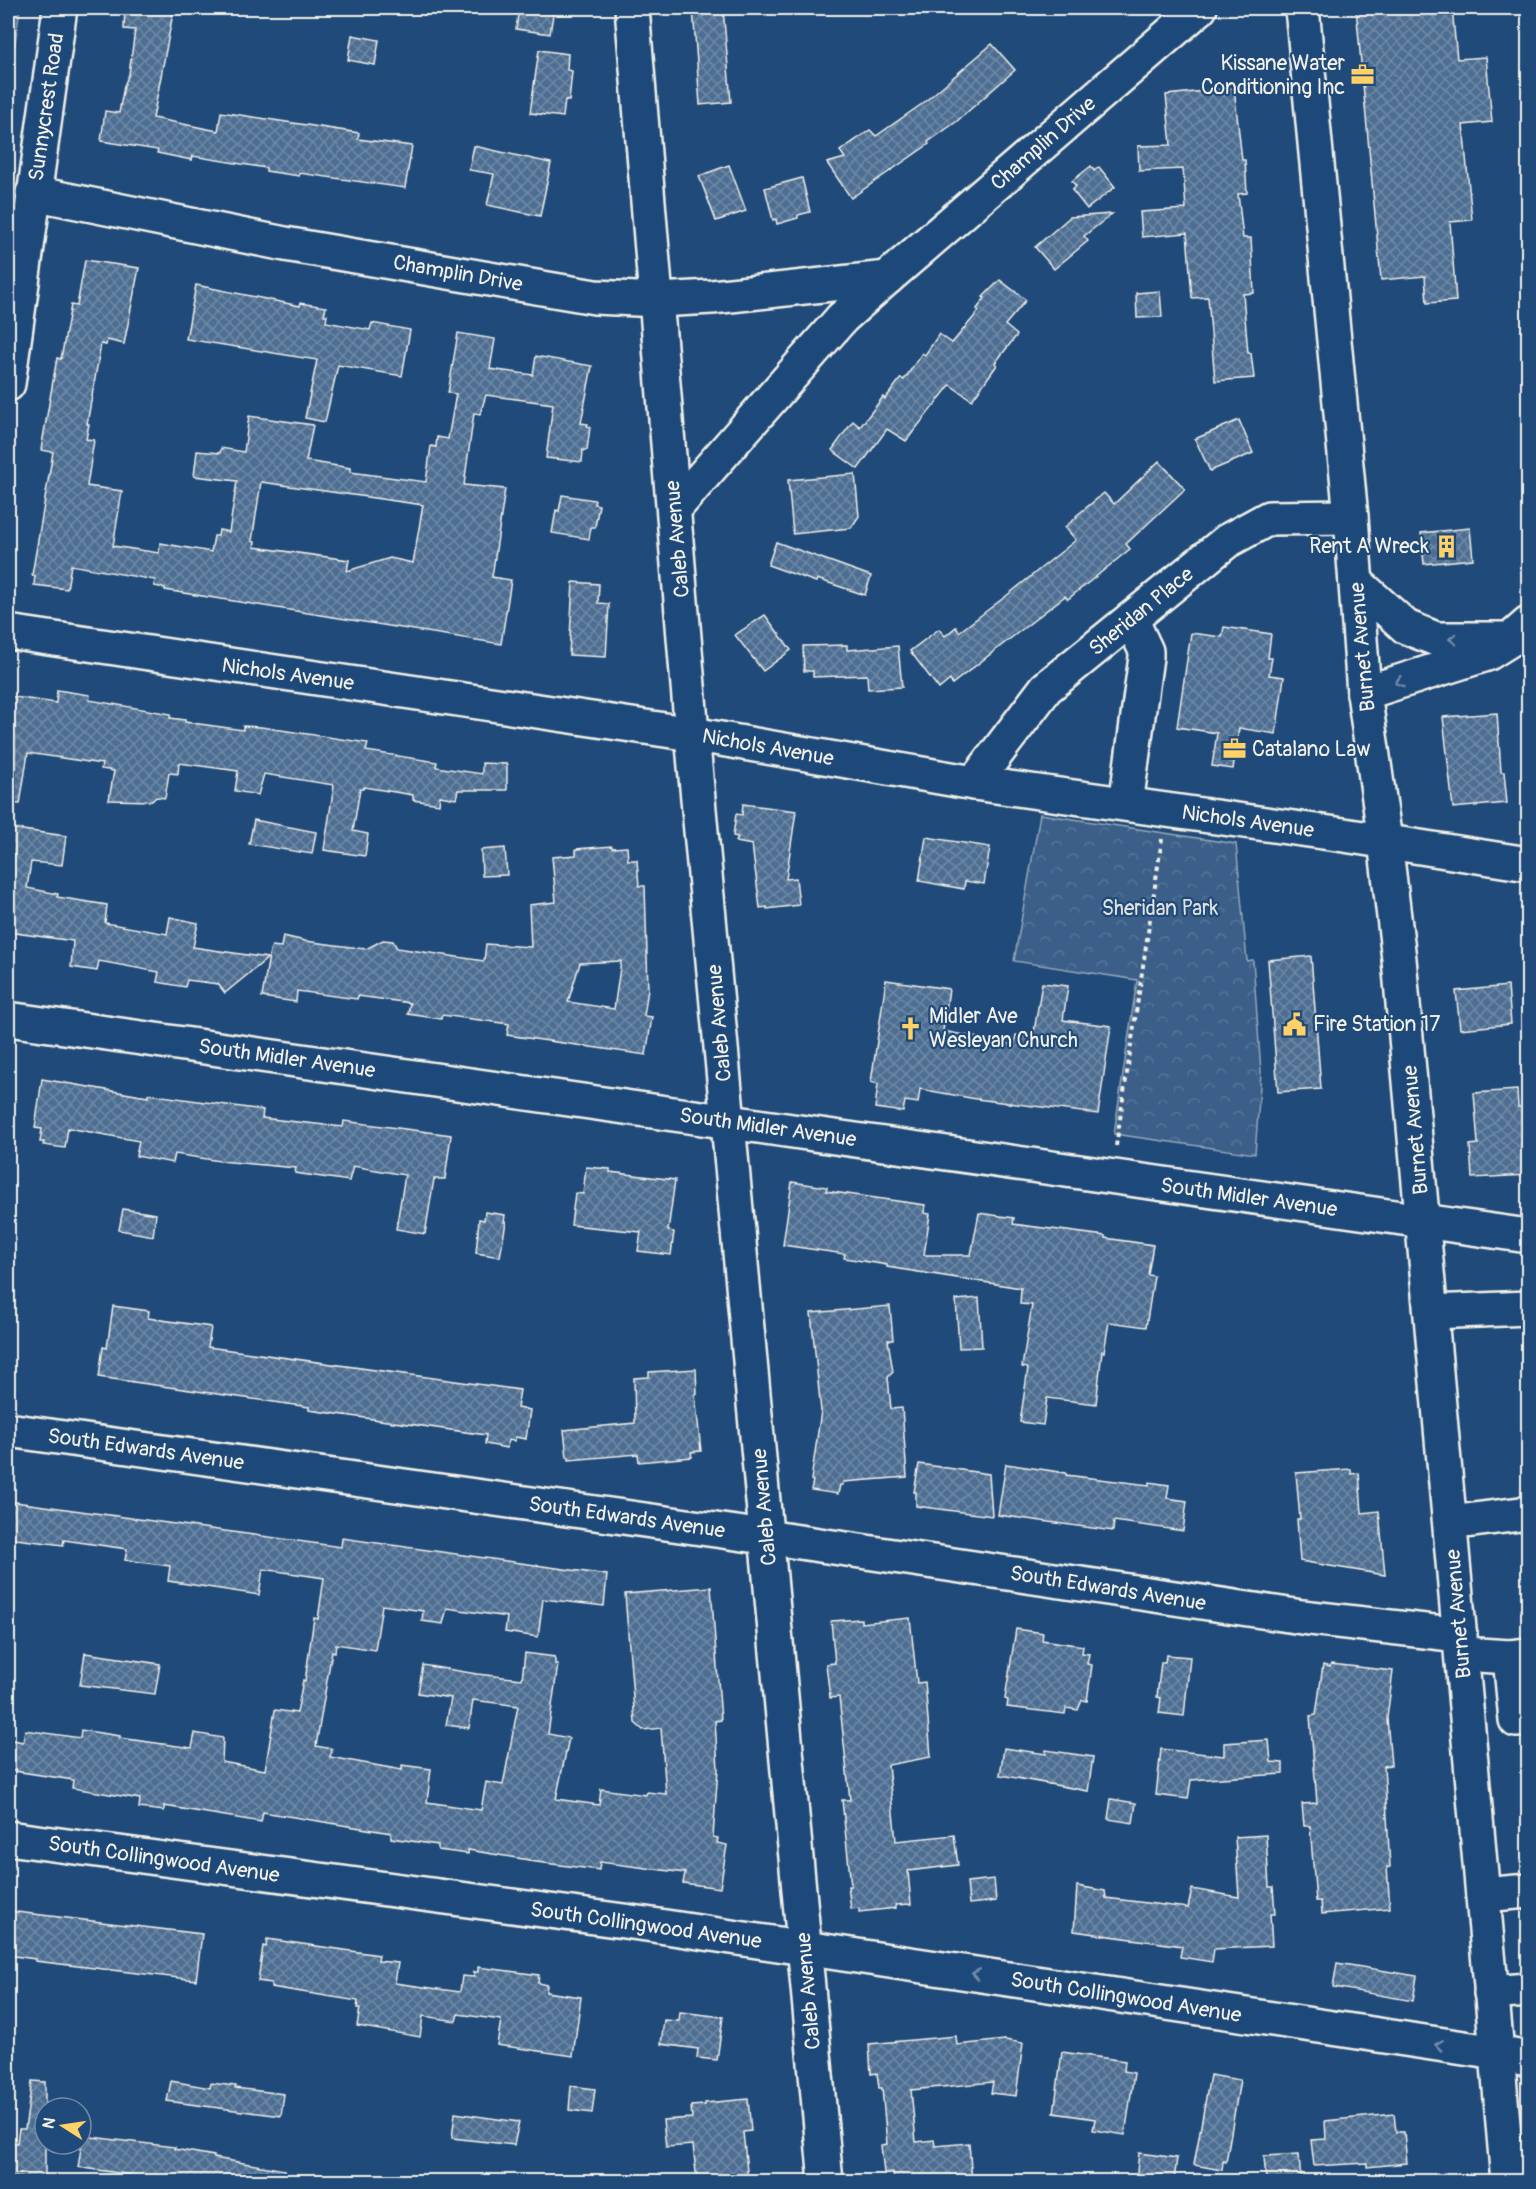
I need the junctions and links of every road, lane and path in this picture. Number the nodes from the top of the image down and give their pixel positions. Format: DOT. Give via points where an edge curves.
graph roads {
  1 [pos="60,8"];
  2 [pos="632,8"];
  3 [pos="1200,8"];
  4 [pos="1302,8"];
  5 [pos="33,192"];
  6 [pos="16,254"];
  7 [pos="887,278"];
  8 [pos="657,300"];
  9 [pos="8,384"];
  10 [pos="674,509"];
  11 [pos="1351,517"];
  12 [pos="1356,582"];
  13 [pos="1131,619"];
  14 [pos="8,632"];
  15 [pos="1520,632"];
  16 [pos="1364,693"];
  17 [pos="692,734"];
  18 [pos="975,783"];
  19 [pos="1126,804"];
  20 [pos="1167,810"];
  21 [pos="1385,842"];
  22 [pos="1528,864"];
  23 [pos="8,1018"];
  24 [pos="728,1122"];
  25 [pos="1111,1177"];
  26 [pos="1423,1222"];
  27 [pos="1528,1236"];
  28 [pos="1528,1308"];
  29 [pos="1431,1312"];
  30 [pos="8,1430"];
  31 [pos="1528,1513"];
  32 [pos="1450,1522"];
  33 [pos="766,1537"];
  34 [pos="1461,1645"];
  35 [pos="1519,1656"];
  36 [pos="1528,1719"];
  37 [pos="8,1838"];
  38 [pos="1528,1891"];
  39 [pos="1483,1895"];
  40 [pos="804,1948"];
  41 [pos="1528,1990"];
  42 [pos="1491,1993"];
  43 [pos="1497,2053"];
  44 [pos="1528,2059"];
  45 [pos="826,2181"];
  46 [pos="1508,2181"];
  1 -- 5 [label="main road, Sunnycrest Road"];
  2 -- 8 [label="main road, Caleb Avenue"];
  3 -- 7 [label="main road, Champlin Drive"];
  4 -- 11 [label="main road, Burnet Avenue"];
  5 -- 6 [label="main road, Sunnycrest Road"];
  5 -- 8 [label="main road, Champlin Drive" via="285,244 595,297"];
  6 -- 9 [label="main road, Sunnycrest Road"];
  7 -- 8 [label="main road, Champlin Drive"];
  7 -- 10 [label="main road, Champlin Drive" via="842,318"];
  8 -- 10 [label="main road, Caleb Avenue"];
  10 -- 17 [label="main road, Caleb Avenue"];
  11 -- 12 [label="main road, Burnet Avenue"];
  11 -- 13 [label="main road, Sheridan Place" via="1269,518 1227,541"];
  15 -- 12 [label="main road, one-way" via="1436,639 1406,627"];
  12 -- 16 [label="main road, Burnet Avenue"];
  13 -- 18 [label="main road, Sheridan Place" via="1046,688"];
  13 -- 19 [label="main road" via="1146,657"];
  14 -- 17 [label="main road, Nichols Avenue"];
  15 -- 16 [label="main road, one-way" via="1487,654"];
  16 -- 21 [label="main road, Burnet Avenue"];
  17 -- 18 [label="main road, Nichols Avenue"];
  17 -- 24 [label="main road, Caleb Avenue"];
  18 -- 19 [label="main road, Nichols Avenue"];
  19 -- 20 [label="main road, Nichols Avenue"];
  20 -- 21 [label="main road, Nichols Avenue"];
  20 -- 25 [label="path"];
  21 -- 22 [label="main road, Nichols Avenue"];
  21 -- 26 [label="main road, Burnet Avenue"];
  23 -- 24 [label="main road, South Midler Avenue"];
  24 -- 25 [label="main road, South Midler Avenue"];
  24 -- 33 [label="main road, Caleb Avenue"];
  25 -- 26 [label="main road, South Midler Avenue"];
  26 -- 27 [label="main road, South Midler Avenue"];
  26 -- 29 [label="main road, Burnet Avenue"];
  28 -- 29 [label="main road"];
  29 -- 32 [label="main road, Burnet Avenue"];
  30 -- 33 [label="main road, South Edwards Avenue"];
  31 -- 32 [label="main road"];
  32 -- 34 [label="main road, Burnet Avenue"];
  33 -- 34 [label="main road, South Edwards Avenue" via="1302,1617"];
  33 -- 40 [label="main road, Caleb Avenue"];
  34 -- 35 [label="main road, South Edwards Avenue"];
  34 -- 39 [label="main road, Burnet Avenue"];
  35 -- 36 [label="main road" via="1516,1720"];
  37 -- 40 [label="main road, South Collingwood Avenue"];
  38 -- 39 [label="main road"];
  39 -- 42 [label="main road, Burnet Avenue"];
  43 -- 40 [label="main road, South Collingwood Avenue, one-way"];
  40 -- 45 [label="main road, Caleb Avenue"];
  41 -- 42 [label="main road"];
  42 -- 43 [label="main road, Burnet Avenue"];
  43 -- 44 [label="main road, South Collingwood Avenue"];
  43 -- 46 [label="main road, Burnet Avenue"];
}
